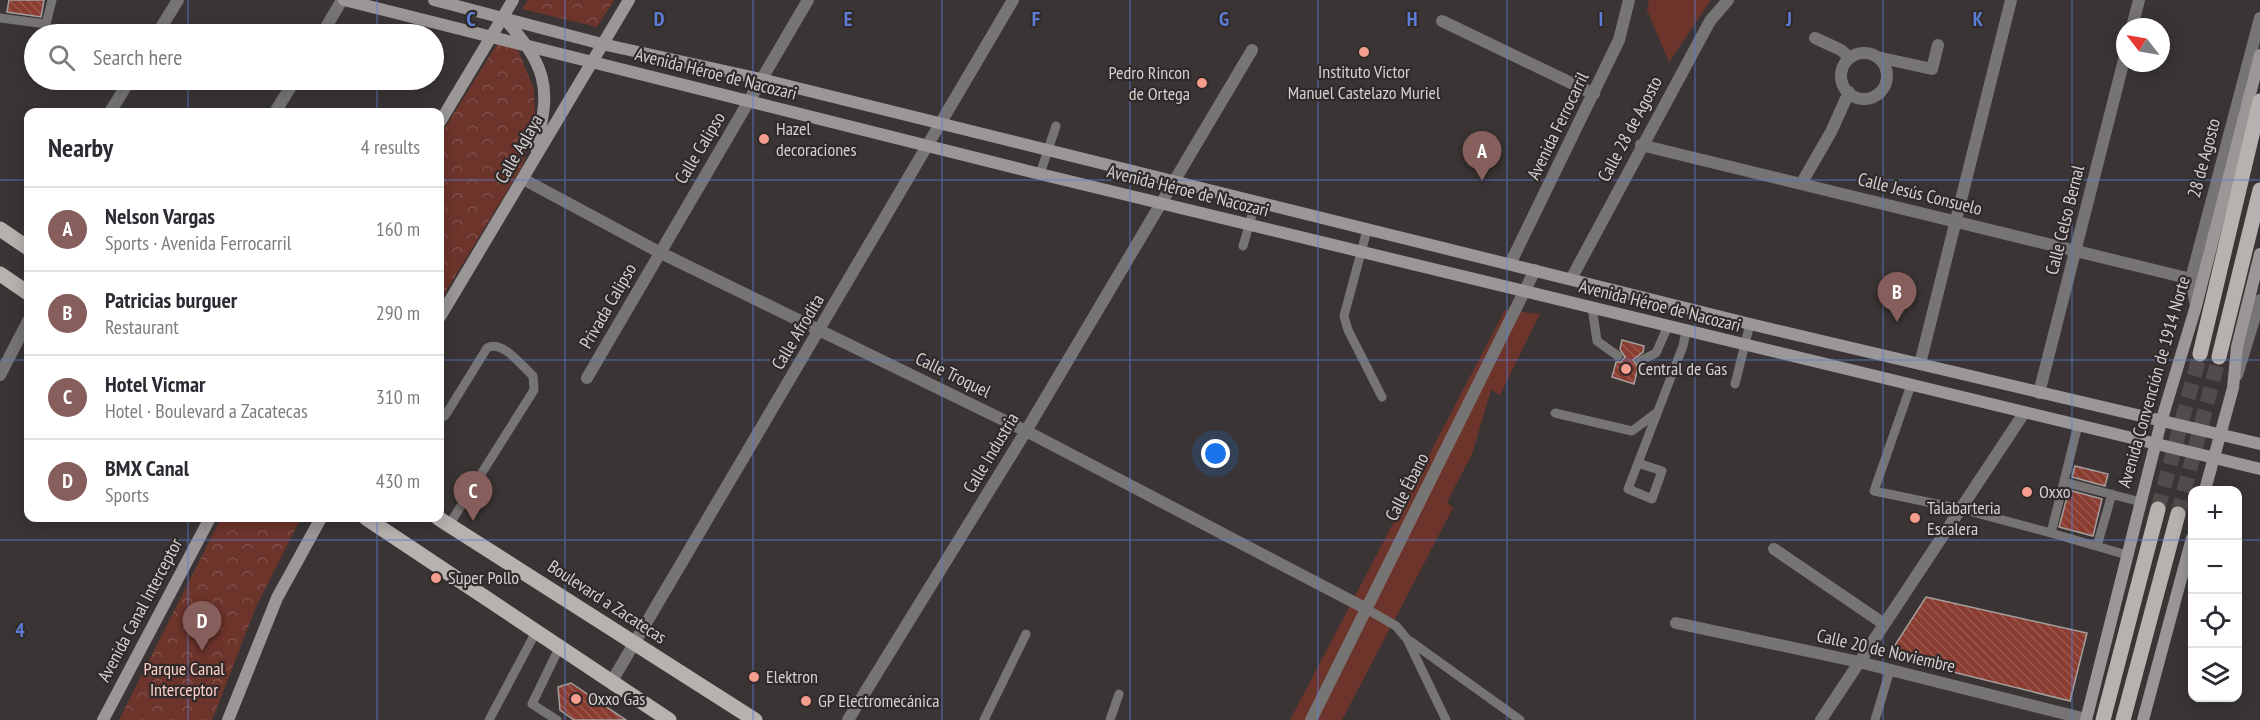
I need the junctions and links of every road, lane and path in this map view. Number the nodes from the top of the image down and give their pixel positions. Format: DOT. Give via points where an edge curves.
graph roads {
  1 [pos="52,0"];
  2 [pos="178,0"];
  3 [pos="343,0"];
  4 [pos="434,0"];
  5 [pos="513,0"];
  6 [pos="628,0"];
  7 [pos="808,0"];
  8 [pos="1013,0"];
  9 [pos="1629,0"];
  10 [pos="1728,0"];
  11 [pos="2011,0"];
  12 [pos="2139,0"];
  13 [pos="503,17"];
  14 [pos="0,18"];
  15 [pos="2134,18"];
  16 [pos="2260,18"];
  17 [pos="1442,21"];
  18 [pos="163,24"];
  19 [pos="328,24"];
  20 [pos="438,24"];
  21 [pos="444,25"];
  22 [pos="490,37"];
  23 [pos="1815,38"];
  24 [pos="602,44"];
  25 [pos="1938,45"];
  26 [pos="528,46"];
  27 [pos="1252,50"];
  28 [pos="2260,55"];
  29 [pos="1877,57"];
  30 [pos="1850,58"];
  31 [pos="591,62"];
  32 [pos="2121,72"];
  33 [pos="760,79"];
  34 [pos="124,90"];
  35 [pos="288,90"];
  36 [pos="1849,92"];
  37 [pos="1594,94"];
  38 [pos="749,100"];
  39 [pos="2260,101"];
  40 [pos="112,108"];
  41 [pos="277,108"];
  42 [pos="444,115"];
  43 [pos="940,124"];
  44 [pos="1056,126"];
  45 [pos="929,145"];
  46 [pos="1641,145"];
  47 [pos="1048,150"];
  48 [pos="530,165"];
  49 [pos="1040,174"];
  50 [pos="523,179"];
  51 [pos="1173,181"];
  52 [pos="1801,184"];
  53 [pos="2260,190"];
  54 [pos="1256,201"];
  55 [pos="1161,203"];
  56 [pos="1956,221"];
  57 [pos="1251,225"];
  58 [pos="0,229"];
  59 [pos="1367,230"];
  60 [pos="24,245"];
  61 [pos="1243,246"];
  62 [pos="2075,250"];
  63 [pos="659,252"];
  64 [pos="1361,252"];
  65 [pos="2260,254"];
  66 [pos="1510,264"];
  67 [pos="1535,270"];
  68 [pos="0,274"];
  69 [pos="1571,279"];
  70 [pos="2191,279"];
  71 [pos="24,290"];
  72 [pos="1525,292"];
  73 [pos="2260,301"];
  74 [pos="2196,306"];
  75 [pos="1592,308"];
  76 [pos="444,309"];
  77 [pos="1750,324"];
  78 [pos="1668,326"];
  79 [pos="24,329"];
  80 [pos="820,329"];
  81 [pos="1686,331"];
  82 [pos="1745,345"];
  83 [pos="2200,354"];
  84 [pos="1618,356"];
  85 [pos="2219,357"];
  86 [pos="1640,361"];
  87 [pos="1920,364"];
  88 [pos="0,375"];
  89 [pos="587,378"];
  90 [pos="1736,384"];
  91 [pos="1911,385"];
  92 [pos="2233,388"];
  93 [pos="2039,393"];
  94 [pos="1382,398"];
  95 [pos="1555,413"];
  96 [pos="1656,413"];
  97 [pos="2024,413"];
  98 [pos="446,416"];
  99 [pos="2162,422"];
  100 [pos="2078,425"];
  101 [pos="1026,431"];
  102 [pos="2220,435"];
  103 [pos="2156,443"];
  104 [pos="2260,444"];
  105 [pos="2214,458"];
  106 [pos="1638,463"];
  107 [pos="2260,469"];
  108 [pos="2064,482"];
  109 [pos="2206,486"];
  110 [pos="2112,494"];
  111 [pos="2141,502"];
  112 [pos="1961,509"];
  113 [pos="2158,509"];
  114 [pos="2178,514"];
  115 [pos="444,521"];
  116 [pos="208,522"];
  117 [pos="319,522"];
  118 [pos="372,522"];
  119 [pos="2051,533"];
  120 [pos="2192,540"];
  121 [pos="2097,546"];
  122 [pos="1774,549"];
  123 [pos="2127,555"];
  124 [pos="1365,608"];
  125 [pos="1676,623"];
  126 [pos="1884,624"];
  127 [pos="537,630"];
  128 [pos="1026,634"];
  129 [pos="1407,639"];
  130 [pos="635,643"];
  131 [pos="560,646"];
  132 [pos="1859,662"];
  133 [pos="1890,670"];
  134 [pos="612,681"];
  135 [pos="1119,694"];
  136 [pos="103,720"];
  137 [pos="228,720"];
  138 [pos="489,720"];
  139 [pos="557,720"];
  140 [pos="669,720"];
  141 [pos="755,720"];
  142 [pos="848,720"];
  143 [pos="984,720"];
  144 [pos="1110,720"];
  145 [pos="1311,720"];
  146 [pos="1446,720"];
  147 [pos="1520,720"];
  148 [pos="1821,720"];
  149 [pos="1875,720"];
  150 [pos="2086,720"];
  151 [pos="2103,720"];
  152 [pos="2123,720"];
  153 [pos="2143,720"];
  1 -- 14 [label="lane" via="46,24"];
  2 -- 18 [label="street"];
  3 -- 19 [label="street"];
  3 -- 20 [label="main road, Avenida Héroe de Nacozari"];
  4 -- 13 [label="main road, Avenida Héroe de Nacozari"];
  5 -- 13 [label="main road"];
  6 -- 24 [label="main road, Calle Aglaya"];
  7 -- 33 [label="street, Calle Calipso"];
  8 -- 43 [label="street, Calle Afrodita"];
  9 -- 37 [label="street, Avenida Ferrocarril" via="1619,40"];
  10 -- 46 [label="street, Calle 28 de Agosto" via="1710,21"];
  11 -- 56 [label="street"];
  12 -- 15 [label="street"];
  13 -- 22 [label="main road"];
  13 -- 24 [label="main road, Avenida Héroe de Nacozari"];
  13 -- 26 [label="main road"];
  16 -- 70 [label="street, 28 de Agosto"];
  17 -- 37 [label="street"];
  21 -- 22 [label="main road, Avenida Héroe de Nacozari"];
  22 -- 26 [label="main road, Avenida Héroe de Nacozari"];
  22 -- 42 [label="main road"];
  23 -- 30 [label="street"];
  24 -- 31 [label="main road, Calle Aglaya"];
  24 -- 33 [label="main road, Avenida Héroe de Nacozari"];
  25 -- 29 [label="street" via="1932,69"];
  26 -- 31 [label="main road, Avenida Héroe de Nacozari"];
  26 -- 48 [label="main road" via="542,73 545,115"];
  27 -- 51 [label="street, Calle Industria"];
  28 -- 74 [label="main road, Avenida Convención de 1914 Norte"];
  29 -- 30 [label="street" via="1863,53"];
  29 -- 36 [label="street" via="1887,77 1881,91 1867,98"];
  30 -- 36 [label="street" via="1842,77"];
  31 -- 38 [label="main road, Avenida Héroe de Nacozari"];
  31 -- 48 [label="main road, Calle Aglaya"];
  32 -- 62 [label="street, Calle Celso Bernal"];
  33 -- 38 [label="street, Calle Calipso"];
  33 -- 43 [label="main road, Avenida Héroe de Nacozari"];
  34 -- 40 [label="street"];
  35 -- 41 [label="street"];
  36 -- 52 [label="street"];
  37 -- 66 [label="street, Avenida Ferrocarril"];
  38 -- 45 [label="main road, Avenida Héroe de Nacozari"];
  38 -- 63 [label="street, Calle Calipso"];
  39 -- 83 [label="main road, Avenida Convención de 1914 Norte"];
  43 -- 45 [label="street, Calle Afrodita"];
  43 -- 47 [label="main road, Avenida Héroe de Nacozari"];
  44 -- 47 [label="lane"];
  45 -- 49 [label="main road, Avenida Héroe de Nacozari"];
  45 -- 80 [label="street, Calle Afrodita"];
  46 -- 52 [label="street, Calle Jesús Consuelo"];
  46 -- 69 [label="street, Calle 28 de Agosto"];
  47 -- 49 [label="lane"];
  47 -- 51 [label="main road, Avenida Héroe de Nacozari"];
  48 -- 50 [label="main road, Calle Aglaya"];
  49 -- 55 [label="main road, Avenida Héroe de Nacozari"];
  50 -- 63 [label="street, Calle Troquel"];
  50 -- 76 [label="main road, Calle Aglaya"];
  51 -- 54 [label="main road, Avenida Héroe de Nacozari"];
  51 -- 55 [label="street, Calle Industria"];
  52 -- 56 [label="street, Calle Jesús Consuelo"];
  53 -- 85 [label="main road"];
  54 -- 57 [label="lane"];
  54 -- 59 [label="main road, Avenida Héroe de Nacozari"];
  55 -- 57 [label="main road, Avenida Héroe de Nacozari"];
  55 -- 101 [label="street, Calle Industria"];
  56 -- 62 [label="street, Calle Jesús Consuelo"];
  56 -- 87 [label="street"];
  57 -- 61 [label="lane"];
  57 -- 64 [label="main road, Avenida Héroe de Nacozari"];
  58 -- 60 [label="main road"];
  59 -- 64 [label="lane"];
  59 -- 66 [label="main road, Avenida Héroe de Nacozari"];
  62 -- 70 [label="street, Calle Jesús Consuelo"];
  62 -- 93 [label="street, Calle Celso Bernal"];
  63 -- 80 [label="street, Calle Troquel"];
  63 -- 89 [label="street, Privada Calipso"];
  64 -- 72 [label="main road, Avenida Héroe de Nacozari"];
  64 -- 94 [label="lane" via="1344,316"];
  65 -- 92 [label="main road" via="2237,347"];
  66 -- 67 [label="main road, Avenida Héroe de Nacozari"];
  67 -- 69 [label="main road, Avenida Héroe de Nacozari"];
  67 -- 72 [label="street, Calle Ébano"];
  68 -- 71 [label="main road"];
  69 -- 77 [label="main road, Avenida Héroe de Nacozari"];
  70 -- 74 [label="street, 28 de Agosto"];
  72 -- 75 [label="main road, Avenida Héroe de Nacozari"];
  72 -- 124 [label="street, Calle Ébano"];
  73 -- 92 [label="street"];
  74 -- 99 [label="main road, Avenida Convención de 1914 Norte"];
  75 -- 78 [label="main road, Avenida Héroe de Nacozari"];
  75 -- 84 [label="lane" via="1597,341"];
  77 -- 82 [label="lane"];
  77 -- 87 [label="main road, Avenida Héroe de Nacozari"];
  78 -- 81 [label="main road, Avenida Héroe de Nacozari"];
  78 -- 86 [label="lane" via="1656,353"];
  79 -- 88 [label="street"];
  80 -- 101 [label="street, Calle Troquel"];
  80 -- 130 [label="street, Calle Afrodita"];
  81 -- 82 [label="main road, Avenida Héroe de Nacozari"];
  81 -- 96 [label="lane"];
  82 -- 90 [label="lane"];
  82 -- 91 [label="main road, Avenida Héroe de Nacozari"];
  87 -- 93 [label="main road, Avenida Héroe de Nacozari"];
  91 -- 97 [label="main road, Avenida Héroe de Nacozari"];
  91 -- 112 [label="lane" via="1874,491"];
  92 -- 102 [label="main road"];
  93 -- 99 [label="main road, Avenida Héroe de Nacozari"];
  95 -- 96 [label="lane" via="1632,431"];
  96 -- 106 [label="lane"];
  97 -- 100 [label="main road, Avenida Héroe de Nacozari"];
  97 -- 112 [label="street"];
  98 -- 115 [label="lane" via="492,345 505,350 533,376 534,390"];
  99 -- 102 [label="main road, Avenida Héroe de Nacozari"];
  99 -- 103 [label="main road, Avenida Convención de 1914 Norte"];
  100 -- 103 [label="main road, Avenida Héroe de Nacozari"];
  100 -- 108 [label="lane"];
  101 -- 124 [label="street, Calle Troquel"];
  101 -- 142 [label="street, Calle Industria"];
  102 -- 104 [label="main road, Avenida Héroe de Nacozari"];
  102 -- 105 [label="main road"];
  103 -- 105 [label="main road, Avenida Héroe de Nacozari"];
  103 -- 111 [label="main road, Avenida Convención de 1914 Norte"];
  105 -- 107 [label="main road, Avenida Héroe de Nacozari"];
  105 -- 109 [label="main road"];
  108 -- 110 [label="lane"];
  108 -- 119 [label="lane"];
  110 -- 111 [label="lane"];
  110 -- 121 [label="lane"];
  111 -- 123 [label="main road, Avenida Convención de 1914 Norte"];
  112 -- 119 [label="lane"];
  112 -- 126 [label="street"];
  113 -- 151 [label="main road"];
  114 -- 152 [label="main road"];
  115 -- 130 [label="main road, Boulevard a Zacatecas"];
  116 -- 136 [label="main road, Avenida Canal Interceptor"];
  117 -- 137 [label="main road" via="276,598"];
  118 -- 127 [label="main road"];
  119 -- 121 [label="lane"];
  120 -- 153 [label="main road"];
  121 -- 123 [label="lane"];
  122 -- 126 [label="street"];
  123 -- 150 [label="main road, Avenida Convención de 1914 Norte"];
  124 -- 129 [label="lane" via="1396,626"];
  124 -- 145 [label="street, Calle Ébano"];
  125 -- 132 [label="street, Calle 20 de Noviembre"];
  126 -- 132 [label="street"];
  127 -- 131 [label="main road"];
  127 -- 138 [label="lane"];
  128 -- 143 [label="lane"];
  129 -- 146 [label="lane"];
  129 -- 147 [label="lane"];
  130 -- 134 [label="street, Calle Afrodita"];
  130 -- 141 [label="main road, Boulevard a Zacatecas"];
  131 -- 134 [label="main road"];
  131 -- 139 [label="lane" via="532,704"];
  132 -- 133 [label="street, Calle 20 de Noviembre"];
  132 -- 148 [label="street"];
  133 -- 149 [label="lane"];
  133 -- 150 [label="street, Calle 20 de Noviembre"];
  134 -- 140 [label="main road"];
  135 -- 144 [label="lane"];
}
